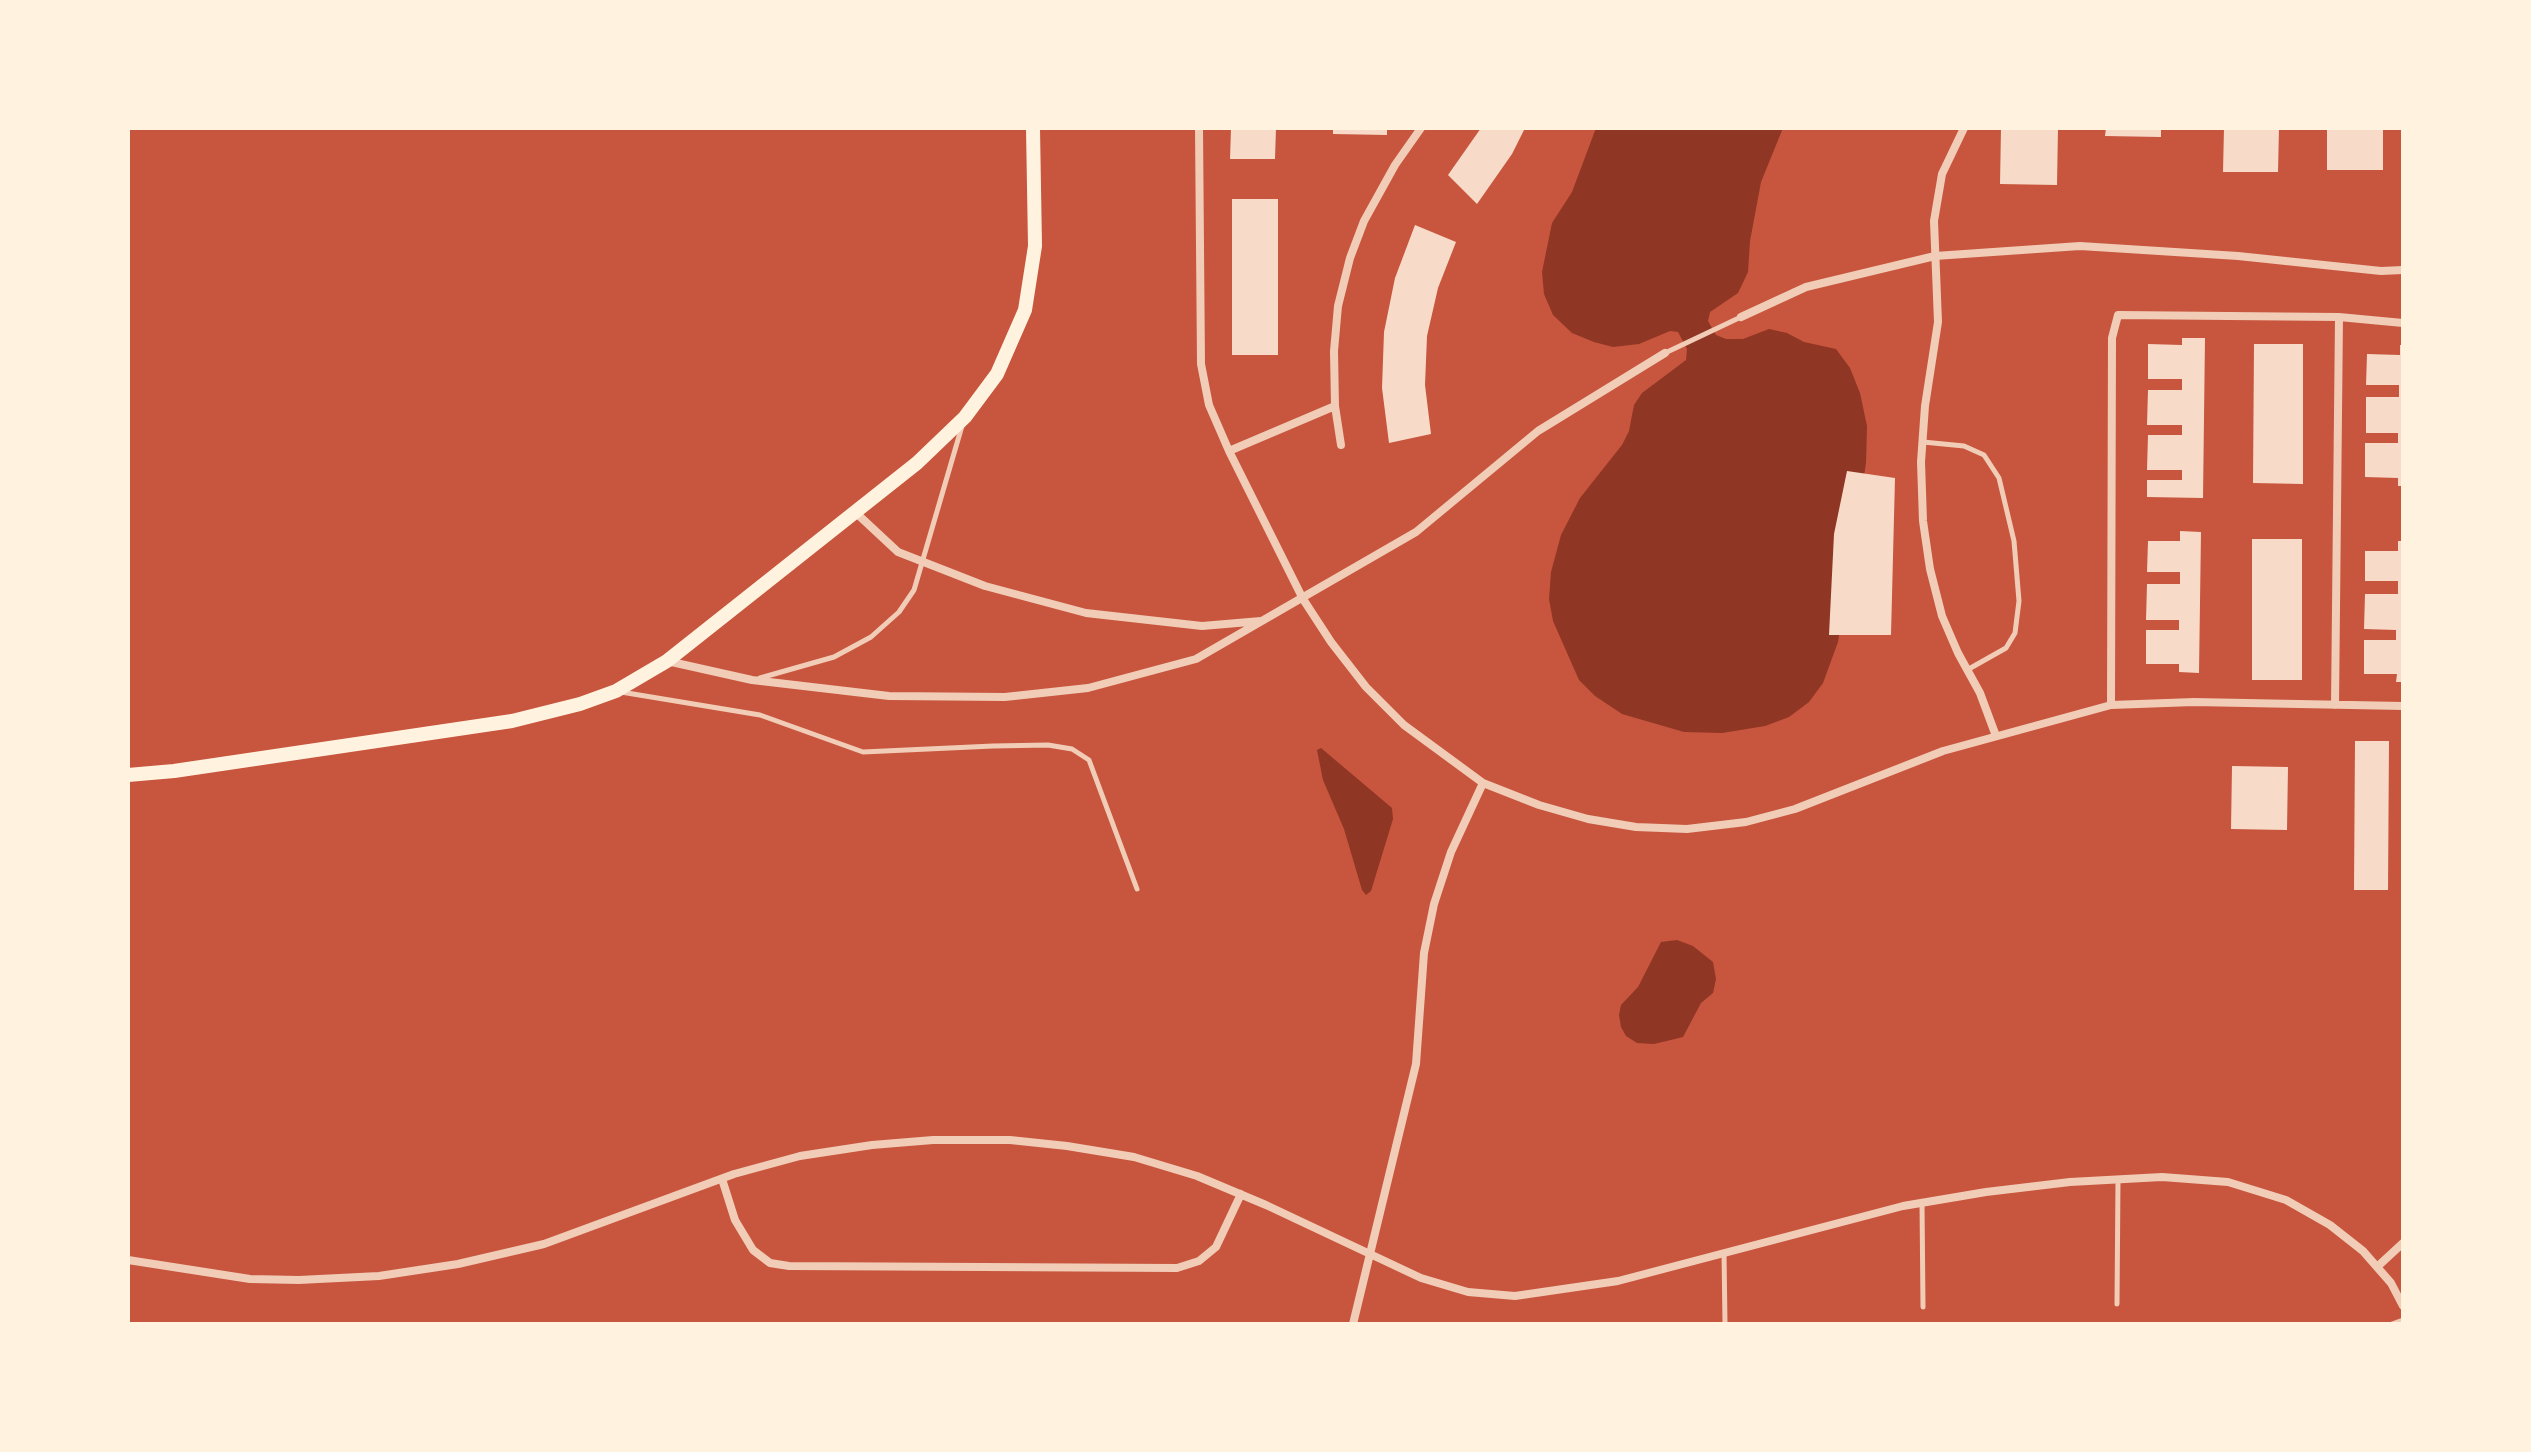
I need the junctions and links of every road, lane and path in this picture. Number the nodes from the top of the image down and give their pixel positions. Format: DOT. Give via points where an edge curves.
graph roads {
  1 [pos="1033,128"];
  2 [pos="1199,128"];
  3 [pos="1421,128"];
  4 [pos="1964,128"];
  5 [pos="1935,256"];
  6 [pos="2403,270"];
  7 [pos="1741,317"];
  8 [pos="2339,317"];
  9 [pos="2403,323"];
  10 [pos="1665,353"];
  11 [pos="1335,406"];
  12 [pos="965,417"];
  13 [pos="1923,442"];
  14 [pos="1341,445"];
  15 [pos="1229,451"];
  16 [pos="854,511"];
  17 [pos="923,562"];
  18 [pos="1303,599"];
  19 [pos="1266,621"];
  20 [pos="667,661"];
  21 [pos="1967,670"];
  22 [pos="752,680"];
  23 [pos="616,691"];
  24 [pos="2111,705"];
  25 [pos="2335,705"];
  26 [pos="2403,706"];
  27 [pos="1996,736"];
  28 [pos="128,775"];
  29 [pos="1483,783"];
  30 [pos="1137,889"];
  31 [pos="722,1179"];
  32 [pos="2118,1180"];
  33 [pos="1241,1194"];
  34 [pos="1922,1203"];
  35 [pos="2403,1243"];
  36 [pos="1724,1253"];
  37 [pos="1370,1255"];
  38 [pos="128,1260"];
  39 [pos="2377,1267"];
  40 [pos="2117,1304"];
  41 [pos="2403,1306"];
  42 [pos="1923,1307"];
  43 [pos="2403,1320"];
  44 [pos="1353,1324"];
  45 [pos="1725,1324"];
  46 [pos="2392,1324"];
  1 -- 12 [label="main road" via="1035,246 1025,310 997,374"];
  2 -- 15 [label="street" via="1201,364 1209,405"];
  3 -- 11 [label="street" via="1364,221 1350,258 1337,321"];
  4 -- 5 [label="street" via="1942,174"];
  5 -- 6 [label="street" via="2080,246"];
  5 -- 7 [label="street" via="1806,287"];
  5 -- 13 [label="street" via="1938,322"];
  7 -- 10 [label="lane"];
  8 -- 9 [label="street"];
  8 -- 24 [label="street" via="2118,315 2112,338"];
  8 -- 25 [label="street"];
  10 -- 18 [label="street" via="1538,431 1416,532"];
  11 -- 14 [label="street"];
  11 -- 15 [label="street"];
  12 -- 16 [label="main road" via="917,463"];
  12 -- 17 [label="lane"];
  13 -- 21 [label="street" via="1923,521 1930,569 1942,616"];
  13 -- 21 [label="lane" via="1964,446 1984,455 1999,478 2014,541 2019,601 2015,633 2006,648"];
  15 -- 18 [label="street"];
  16 -- 17 [label="street" via="898,552"];
  16 -- 20 [label="main road"];
  17 -- 19 [label="street" via="985,586 1086,613 1202,626"];
  17 -- 22 [label="lane" via="914,590 899,612 871,637 834,657"];
  18 -- 19 [label="street"];
  18 -- 29 [label="street" via="1366,687 1404,725"];
  19 -- 22 [label="street" via="1196,659 1088,688 1005,697 889,696"];
  20 -- 22 [label="street"];
  20 -- 23 [label="main road"];
  21 -- 27 [label="street"];
  23 -- 28 [label="main road" via="512,721"];
  23 -- 30 [label="lane" via="760,715 863,752 1048,745 1072,749 1089,760"];
  24 -- 25 [label="street"];
  24 -- 27 [label="street"];
  25 -- 26 [label="street"];
  27 -- 29 [label="street" via="1795,809 1687,829 1588,819"];
  29 -- 37 [label="street" via="1434,904 1424,953 1416,1064"];
  31 -- 33 [label="street" via="800,1156 872,1145 1010,1140 1134,1157"];
  31 -- 33 [label="street" via="735,1220 753,1250 770,1263 789,1266 1177,1268 1199,1261 1216,1247"];
  31 -- 38 [label="street" via="544,1244 392,1274 250,1279"];
  32 -- 34 [label="street"];
  32 -- 39 [label="street" via="2228,1182 2286,1200 2330,1225"];
  32 -- 40 [label="lane"];
  33 -- 37 [label="street"];
  34 -- 36 [label="street"];
  34 -- 42 [label="lane"];
  35 -- 39 [label="street"];
  36 -- 37 [label="street" via="1618,1281 1515,1296 1468,1292"];
  36 -- 45 [label="lane"];
  37 -- 44 [label="street"];
  39 -- 41 [label="street"];
  43 -- 46 [label="lane"];
}
